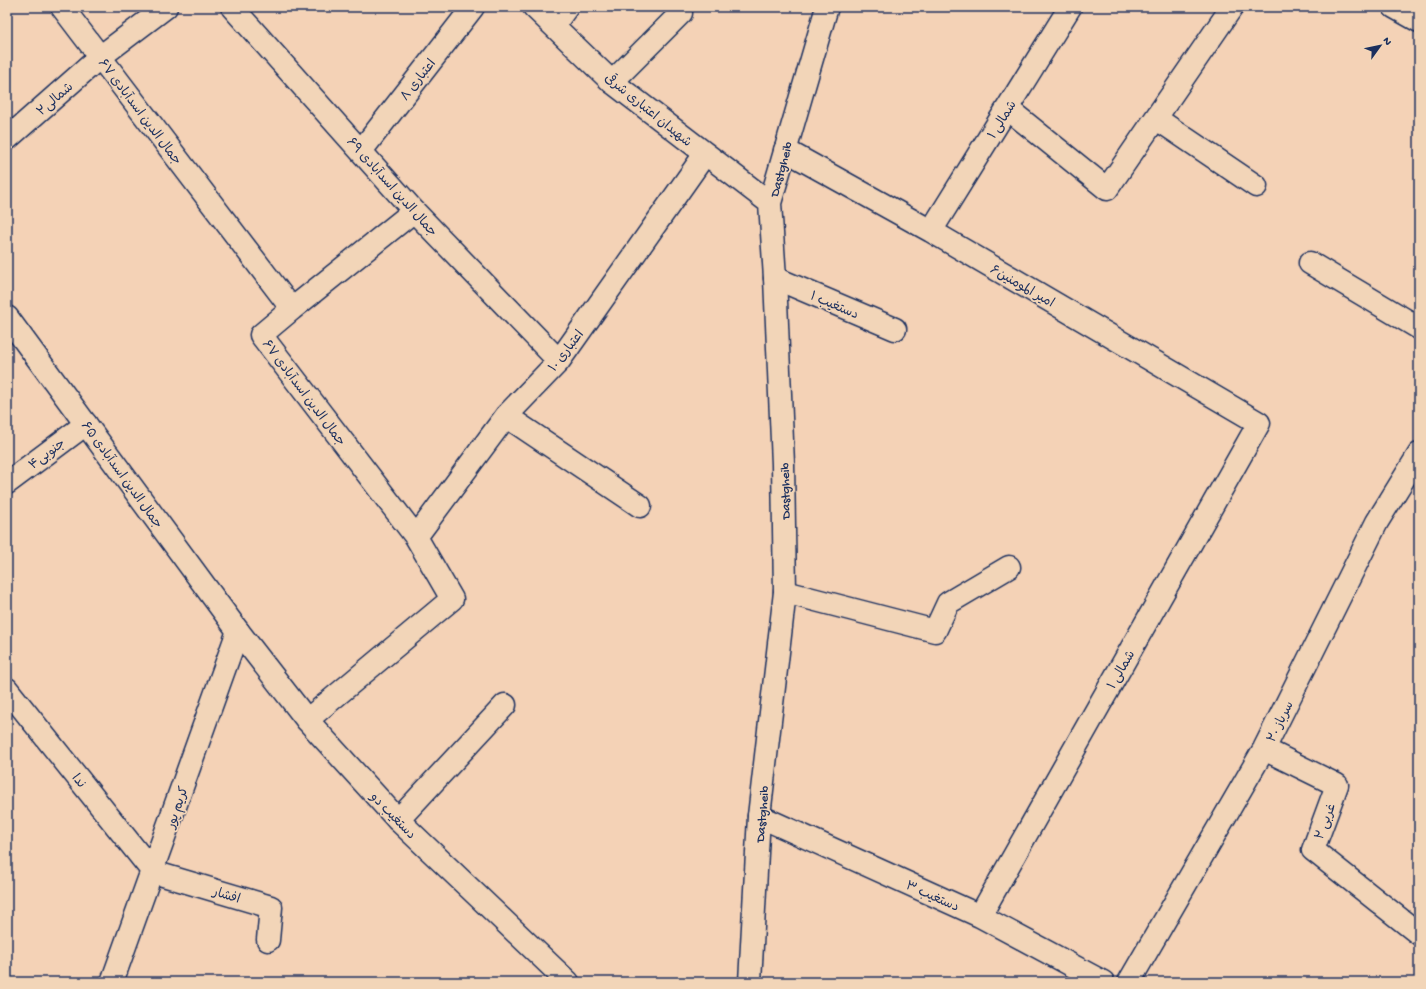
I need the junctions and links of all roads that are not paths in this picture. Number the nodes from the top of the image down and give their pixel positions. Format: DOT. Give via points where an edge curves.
graph roads {
  1 [pos="62,7"];
  2 [pos="166,7"];
  3 [pos="232,7"];
  4 [pos="473,7"];
  5 [pos="534,7"];
  6 [pos="567,7"];
  7 [pos="827,7"];
  8 [pos="1070,7"];
  9 [pos="1232,7"];
  10 [pos="1394,7"];
  11 [pos="680,14"];
  12 [pos="1419,21"];
  13 [pos="554,25"];
  14 [pos="100,57"];
  15 [pos="612,82"];
  16 [pos="1008,109"];
  17 [pos="1157,119"];
  18 [pos="7,139"];
  19 [pos="785,150"];
  20 [pos="361,151"];
  21 [pos="705,154"];
  22 [pos="1256,186"];
  23 [pos="770,203"];
  24 [pos="414,211"];
  25 [pos="931,231"];
  26 [pos="1310,263"];
  27 [pos="776,278"];
  28 [pos="292,309"];
  29 [pos="7,316"];
  30 [pos="1419,328"];
  31 [pos="895,329"];
  32 [pos="559,361"];
  33 [pos="506,416"];
  34 [pos="1259,423"];
  35 [pos="86,424"];
  36 [pos="1419,454"];
  37 [pos="7,483"];
  38 [pos="640,506"];
  39 [pos="416,537"];
  40 [pos="1009,567"];
  41 [pos="785,592"];
  42 [pos="238,631"];
  43 [pos="7,689"];
  44 [pos="505,705"];
  45 [pos="307,720"];
  46 [pos="1264,749"];
  47 [pos="759,816"];
  48 [pos="398,820"];
  49 [pos="153,872"];
  50 [pos="980,916"];
  51 [pos="1419,934"];
  52 [pos="268,940"];
  53 [pos="112,982"];
  54 [pos="568,982"];
  55 [pos="750,982"];
  56 [pos="1103,982"];
  57 [pos="1129,982"];
  1 -- 14 [label="street, جمال الدین اسدآبادی ۶۷"];
  2 -- 14 [label="street, شمالی۲"];
  3 -- 20 [label="street, جمال الدین اسدآبادی ۶۹"];
  4 -- 20 [label="street, اعتباری ۸"];
  5 -- 13 [label="street, شهیدان اعتباری شرقی"];
  6 -- 13 [label="street"];
  7 -- 19 [label="street, Dastgheib"];
  8 -- 16 [label="street, شمالی ۱"];
  9 -- 17 [label="street"];
  10 -- 12 [label="street"];
  11 -- 15 [label="street"];
  13 -- 15 [label="street, شهیدان اعتباری شرقی"];
  14 -- 18 [label="street, شمالی۲"];
  14 -- 28 [label="street, جمال الدین اسدآبادی ۶۷"];
  15 -- 21 [label="street, شهیدان اعتباری شرقی"];
  16 -- 17 [label="street" via="1107,189"];
  16 -- 25 [label="street, شمالی ۱"];
  17 -- 22 [label="street"];
  19 -- 23 [label="street, Dastgheib"];
  19 -- 25 [label="street, امیر المومنین۶"];
  20 -- 24 [label="street, جمال الدین اسدآبادی ۶۹"];
  21 -- 23 [label="street, شهیدان اعتباری شرقی"];
  21 -- 32 [label="street, اعتباری ۱۰"];
  23 -- 27 [label="street, Dastgheib"];
  24 -- 28 [label="street"];
  24 -- 32 [label="street, جمال الدین اسدآبادی ۶۹"];
  25 -- 34 [label="street, امیر المومنین۶"];
  26 -- 30 [label="street"];
  27 -- 31 [label="street, دستغیب ۱"];
  27 -- 41 [label="street, Dastgheib"];
  28 -- 39 [label="street, جمال الدین اسدآبادی ۶۷" via="261,335"];
  29 -- 35 [label="street, جمال الدین اسدآبادی ۶۵"];
  32 -- 33 [label="street, اعتباری ۱۰"];
  33 -- 38 [label="street"];
  33 -- 39 [label="street, اعتباری ۱۰"];
  34 -- 50 [label="street, شمالی ۱"];
  35 -- 37 [label="street, جنوبی۴"];
  35 -- 42 [label="street, جمال الدین اسدآبادی ۶۵"];
  36 -- 46 [label="street, سرباز ۲۰" via="1378,522"];
  39 -- 45 [label="street, جمال الدین اسدآبادی ۶۷" via="452,599"];
  40 -- 41 [label="street" via="948,603 935,631"];
  41 -- 47 [label="street, Dastgheib"];
  42 -- 45 [label="street, دستغیب دو"];
  42 -- 49 [label="street, کریم پور"];
  43 -- 49 [label="street, ندا"];
  44 -- 48 [label="street"];
  45 -- 48 [label="street, دستغیب دو"];
  46 -- 51 [label="street, غربی ۲" via="1337,785 1313,850"];
  46 -- 57 [label="street, سرباز ۲۰"];
  47 -- 50 [label="street, دستغیب ۳"];
  47 -- 55 [label="street, Dastgheib"];
  48 -- 54 [label="street, دستغیب دو"];
  49 -- 52 [label="street, افشار" via="271,907"];
  49 -- 53 [label="street, کریم پور"];
  50 -- 56 [label="street, دستغیب ۳"];
}
